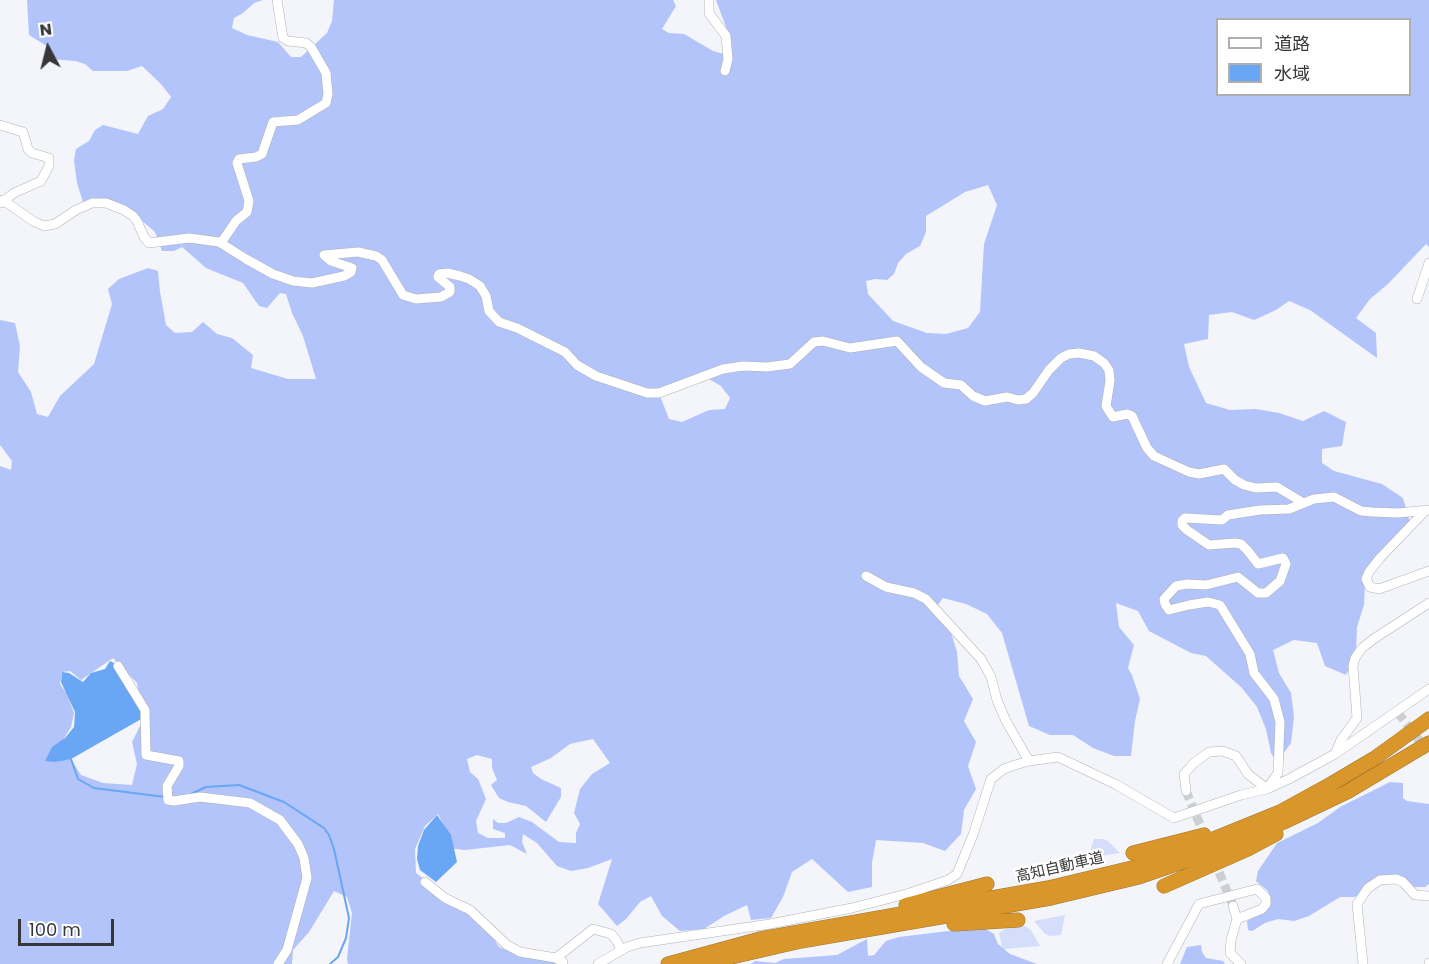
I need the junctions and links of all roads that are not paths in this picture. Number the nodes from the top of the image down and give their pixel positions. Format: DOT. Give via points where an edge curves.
graph roads {
  1 [pos="277,0"];
  2 [pos="709,0"];
  3 [pos="725,72"];
  4 [pos="0,125"];
  5 [pos="2,202"];
  6 [pos="221,243"];
  7 [pos="1429,263"];
  8 [pos="1417,299"];
  9 [pos="1302,502"];
  10 [pos="1428,510"];
  11 [pos="1429,571"];
  12 [pos="866,576"];
  13 [pos="1429,603"];
  14 [pos="118,666"];
  15 [pos="1429,689"];
  16 [pos="1429,719"];
  17 [pos="1429,743"];
  18 [pos="1335,754"];
  19 [pos="1029,761"];
  20 [pos="1331,784"];
  21 [pos="1267,789"];
  22 [pos="1186,792"];
  23 [pos="1347,792"];
  24 [pos="1133,853"];
  25 [pos="425,882"];
  26 [pos="987,884"];
  27 [pos="1164,886"];
  28 [pos="1429,896"];
  29 [pos="1233,906"];
  30 [pos="1237,919"];
  31 [pos="1018,920"];
  32 [pos="800,936"];
  33 [pos="621,950"];
  34 [pos="278,964"];
  35 [pos="598,964"];
  36 [pos="668,964"];
  37 [pos="701,964"];
  38 [pos="1167,964"];
  39 [pos="1241,964"];
  40 [pos="1363,964"];
  1 -- 6 [label="street" via="284,38 311,47 326,73 326,103 298,120 273,122 262,154 238,159 249,201 247,212"];
  2 -- 3 [label="street" via="709,13 726,36"];
  4 -- 5 [label="street" via="23,132 28,149 49,158 41,181"];
  5 -- 6 [label="street" via="44,226 98,202 133,216 149,243 189,238"];
  6 -- 9 [label="street" via="273,274 312,283 351,272 352,268 326,258 325,253 376,256 403,295 416,299 441,297 450,292 439,274 469,279 480,286 489,311 499,322 566,352 577,365 596,376 647,393 659,393 723,369 790,364 814,342 850,348 897,341 921,367 944,383 962,385 985,401 1006,397 1018,400 1033,393 1061,358 1079,353 1094,356 1109,370 1109,411 1113,417 1132,416 1154,456 1199,474 1224,469 1244,485 1277,487"];
  7 -- 8 [label="street"];
  9 -- 10 [label="street" via="1334,497 1361,511"];
  9 -- 21 [label="street" via="1289,509 1228,515 1222,520 1182,520 1187,530 1209,545 1241,544 1258,564 1283,558 1286,564 1280,581 1266,593 1258,593 1238,577 1212,584 1176,586 1164,598 1170,610 1208,602 1220,605 1250,654 1254,673 1274,699 1280,722 1278,773"];
  10 -- 11 [label="street" via="1380,558 1366,579 1370,587 1379,589"];
  12 -- 19 [label="street" via="886,587 926,599 981,659 1006,721"];
  13 -- 18 [label="street" via="1375,638 1355,658 1357,718"];
  14 -- 34 [label="street" via="146,711 146,755 179,761 167,786 171,801 200,796 250,803 267,811 298,844 307,878 288,950"];
  15 -- 18 [label="street"];
  16 -- 20 [label="highway, 高知自動車道"];
  17 -- 23 [label="highway, 高知自動車道"];
  18 -- 21 [label="street"];
  19 -- 21 [label="street" via="1058,757 1174,818"];
  19 -- 33 [label="street" via="1004,769 991,779 957,874 948,880 852,908 640,943"];
  20 -- 24 [label="highway" via="1224,829"];
  20 -- 32 [label="highway, 高知自動車道" via="1227,835 1136,867 1005,897"];
  21 -- 22 [label="street" via="1248,774 1236,756 1223,751 1209,752 1184,774"];
  23 -- 27 [label="highway" via="1248,849"];
  23 -- 32 [label="highway, 高知自動車道" via="1229,846 1094,889 1008,907"];
  25 -- 33 [label="street" via="445,898 470,910 507,945 520,952 560,960 593,929 611,934"];
  26 -- 32 [label="highway"];
  28 -- 40 [label="street" via="1415,895 1396,879 1380,880 1368,888 1357,904"];
  29 -- 30 [label="street"];
  30 -- 38 [label="street" via="1266,904 1266,898 1257,889 1199,904"];
  30 -- 39 [label="street" via="1230,953"];
  31 -- 32 [label="highway"];
  32 -- 36 [label="highway, 高知自動車道" via="714,950"];
  32 -- 37 [label="highway, 高知自動車道"];
  33 -- 35 [label="street"];
}
